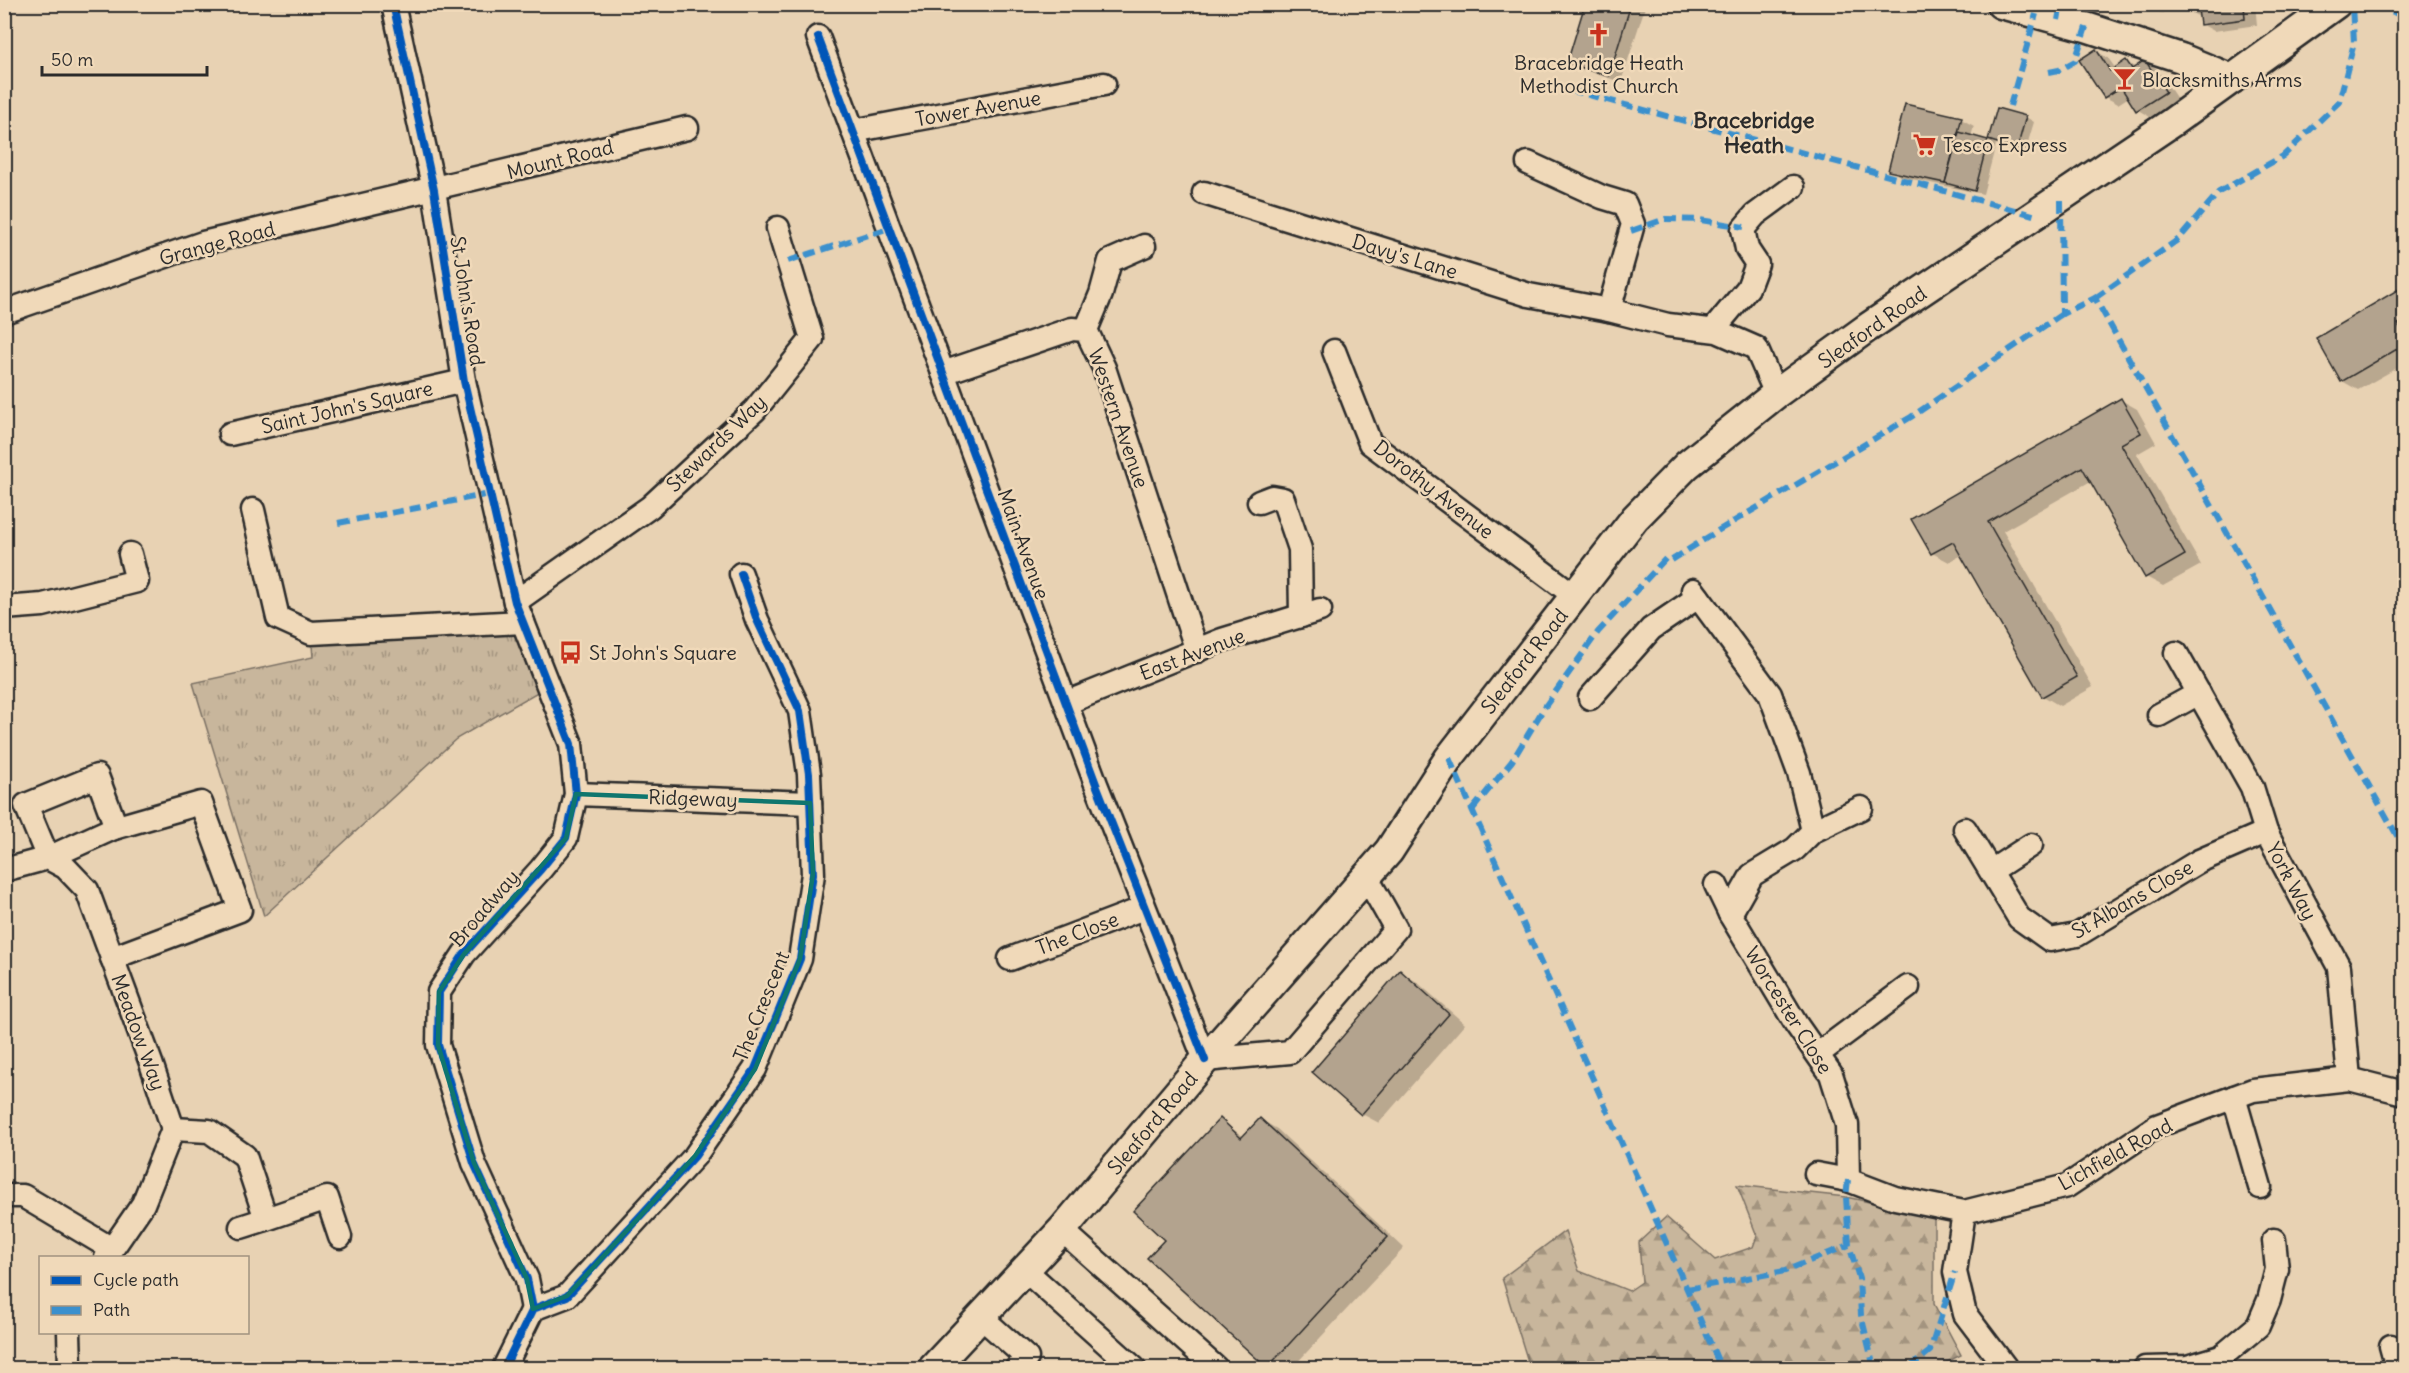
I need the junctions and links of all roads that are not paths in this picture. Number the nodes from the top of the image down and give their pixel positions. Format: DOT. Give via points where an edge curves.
graph roads {
  1 [pos="393,4"];
  2 [pos="2001,4"];
  3 [pos="2336,4"];
  4 [pos="818,37"];
  5 [pos="2232,79"];
  6 [pos="1104,84"];
  7 [pos="687,128"];
  8 [pos="853,131"];
  9 [pos="1528,163"];
  10 [pos="1794,187"];
  11 [pos="434,190"];
  12 [pos="1204,194"];
  13 [pos="778,228"];
  14 [pos="1144,246"];
  15 [pos="1609,310"];
  16 [pos="4,312"];
  17 [pos="1086,330"];
  18 [pos="1713,330"];
  19 [pos="1334,351"];
  20 [pos="943,373"];
  21 [pos="464,381"];
  22 [pos="1776,394"];
  23 [pos="230,434"];
  24 [pos="1258,502"];
  25 [pos="253,510"];
  26 [pos="130,554"];
  27 [pos="741,574"];
  28 [pos="1575,596"];
  29 [pos="4,608"];
  30 [pos="519,612"];
  31 [pos="1197,651"];
  32 [pos="2176,653"];
  33 [pos="2199,693"];
  34 [pos="1590,698"];
  35 [pos="1066,703"];
  36 [pos="2159,715"];
  37 [pos="576,794"];
  38 [pos="810,803"];
  39 [pos="1861,808"];
  40 [pos="114,828"];
  41 [pos="1965,829"];
  42 [pos="1813,831"];
  43 [pos="2266,832"];
  44 [pos="2031,845"];
  45 [pos="48,858"];
  46 [pos="4,870"];
  47 [pos="1991,871"];
  48 [pos="1366,876"];
  49 [pos="1716,885"];
  50 [pos="1144,908"];
  51 [pos="1730,914"];
  52 [pos="112,958"];
  53 [pos="1010,958"];
  54 [pos="1908,987"];
  55 [pos="1818,1054"];
  56 [pos="1205,1060"];
  57 [pos="2349,1080"];
  58 [pos="2404,1093"];
  59 [pos="2234,1097"];
  60 [pos="173,1129"];
  61 [pos="1816,1174"];
  62 [pos="1848,1180"];
  63 [pos="2260,1187"];
  64 [pos="4,1196"];
  65 [pos="1964,1212"];
  66 [pos="266,1219"];
  67 [pos="241,1227"];
  68 [pos="1062,1230"];
  69 [pos="340,1237"];
  70 [pos="2274,1240"];
  71 [pos="109,1253"];
  72 [pos="1025,1270"];
  73 [pos="533,1309"];
  74 [pos="981,1317"];
  75 [pos="69,1334"];
  76 [pos="2391,1346"];
  77 [pos="1121,1364"];
  78 [pos="2210,1364"];
  79 [pos="70,1368"];
  80 [pos="504,1368"];
  81 [pos="933,1368"];
  82 [pos="1017,1368"];
  83 [pos="1216,1368"];
  84 [pos="2006,1368"];
  85 [pos="2145,1368"];
  86 [pos="2397,1368"];
  1 -- 11 [label="street, St John's Road"];
  2 -- 5 [label="main road" via="2086,27"];
  3 -- 5 [label="main road, Sleaford Road"];
  4 -- 8 [label="street, Main Avenue"];
  5 -- 22 [label="main road, Sleaford Road"];
  6 -- 8 [label="street, Tower Avenue"];
  7 -- 11 [label="street, Mount Road"];
  8 -- 20 [label="street, Main Avenue"];
  9 -- 15 [label="street" via="1625,204 1633,225"];
  10 -- 18 [label="street" via="1743,228 1747,249 1757,264 1748,288"];
  11 -- 16 [label="street, Grange Road" via="203,243"];
  11 -- 21 [label="street, St John's Road"];
  12 -- 15 [label="street, Davy's Lane" via="1529,295"];
  13 -- 30 [label="street, Stewards Way" via="812,339 754,410 650,507"];
  14 -- 17 [label="street" via="1110,261"];
  15 -- 18 [label="street, Davy's Lane" via="1668,325"];
  17 -- 20 [label="street, Western Avenue" via="1054,334"];
  17 -- 31 [label="street, Western Avenue" via="1104,368"];
  18 -- 22 [label="street, Davy's Lane" via="1756,348"];
  19 -- 28 [label="street, Dorothy Avenue" via="1370,443"];
  20 -- 35 [label="street, Main Avenue"];
  21 -- 23 [label="street, Saint John's Square"];
  21 -- 30 [label="street, St John's Road"];
  22 -- 28 [label="main road, Sleaford Road" via="1687,465 1635,518"];
  24 -- 31 [label="street, East Avenue" via="1272,497 1283,499 1300,549 1310,613"];
  25 -- 30 [label="street" via="278,618 311,633"];
  26 -- 29 [label="street" via="137,580 44,605"];
  27 -- 38 [label="street, The Crescent" via="757,620 800,711 810,774"];
  28 -- 48 [label="main road, Sleaford Road" via="1449,758 1389,851"];
  30 -- 37 [label="street, Broadway" via="571,744"];
  31 -- 35 [label="street, East Avenue"];
  32 -- 33 [label="street, York Way"];
  33 -- 36 [label="street"];
  33 -- 43 [label="street, York Way" via="2252,787"];
  34 -- 42 [label="street" via="1651,629 1696,594 1770,694 1799,773"];
  35 -- 50 [label="street, Main Avenue"];
  37 -- 38 [label="street, Ridgeway"];
  37 -- 73 [label="street, Broadway" via="566,838 464,954 439,992 438,1045 474,1163 527,1279"];
  38 -- 73 [label="street, The Crescent" via="813,874 800,959 755,1069 695,1156 567,1296"];
  39 -- 42 [label="street"];
  40 -- 45 [label="street"];
  40 -- 45 [label="street" via="97,776 26,805"];
  40 -- 52 [label="street" via="201,802 240,910"];
  41 -- 47 [label="street, St Albans Close"];
  42 -- 51 [label="street" via="1795,849 1752,875"];
  43 -- 47 [label="street, St Albans Close" via="2199,861 2077,935 2050,940 2019,918"];
  43 -- 57 [label="street, York Way" via="2339,967"];
  44 -- 47 [label="street"];
  45 -- 46 [label="street"];
  45 -- 52 [label="street, Meadow Way" via="65,867 87,890"];
  48 -- 56 [label="main road, Sleaford Road"];
  48 -- 56 [label="street" via="1396,929 1290,1052"];
  49 -- 51 [label="street, Worcester Close"];
  50 -- 53 [label="street, The Close"];
  50 -- 56 [label="street, Main Avenue"];
  51 -- 55 [label="street, Worcester Close"];
  52 -- 60 [label="street, Meadow Way"];
  54 -- 55 [label="street"];
  55 -- 62 [label="street, Worcester Close" via="1832,1074 1847,1125"];
  56 -- 68 [label="main road, Sleaford Road"];
  57 -- 58 [label="street, Lichfield Road"];
  57 -- 59 [label="street, Lichfield Road" via="2253,1090"];
  59 -- 63 [label="street"];
  59 -- 65 [label="street, Lichfield Road" via="2157,1126 2067,1186"];
  60 -- 66 [label="street" via="208,1131 245,1156"];
  60 -- 71 [label="street" via="144,1204"];
  61 -- 62 [label="street"];
  62 -- 65 [label="street" via="1895,1198"];
  64 -- 71 [label="street" via="23,1196"];
  65 -- 84 [label="street" via="1955,1272 1965,1314"];
  66 -- 67 [label="street"];
  66 -- 69 [label="street" via="327,1198"];
  68 -- 72 [label="main road, Sleaford Road"];
  68 -- 83 [label="street"];
  70 -- 78 [label="street" via="2277,1269 2258,1326"];
  72 -- 74 [label="main road, Sleaford Road"];
  72 -- 77 [label="street"];
  73 -- 80 [label="street"];
  74 -- 81 [label="main road, Sleaford Road"];
  74 -- 82 [label="street" via="1027,1358"];
  75 -- 79 [label="street"];
  76 -- 86 [label="street"];
  78 -- 85 [label="street"];
}
